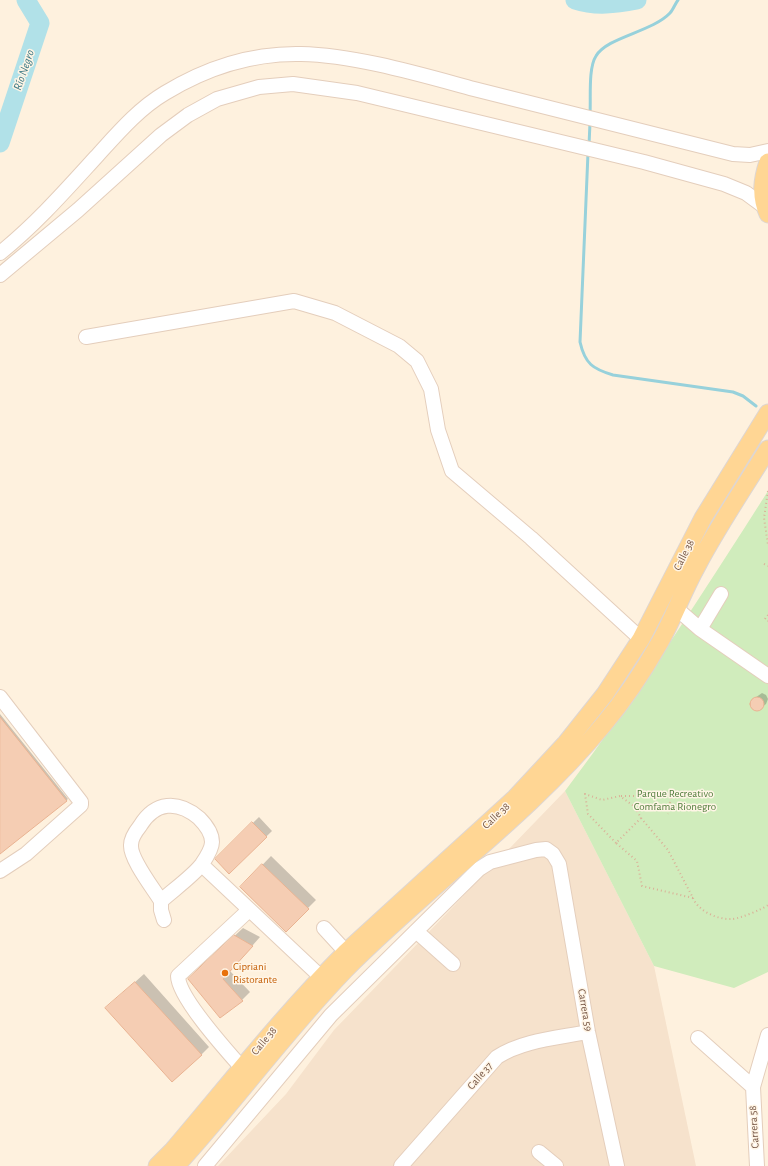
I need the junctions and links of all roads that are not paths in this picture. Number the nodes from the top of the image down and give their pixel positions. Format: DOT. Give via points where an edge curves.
graph roads {
  1 [pos="768,151"];
  2 [pos="768,162"];
  3 [pos="767,210"];
  4 [pos="0,253"];
  5 [pos="0,275"];
  6 [pos="86,337"];
  7 [pos="768,413"];
  8 [pos="768,449"];
  9 [pos="722,594"];
  10 [pos="677,609"];
  11 [pos="700,629"];
  12 [pos="641,639"];
  13 [pos="768,676"];
  14 [pos="0,697"];
  15 [pos="202,865"];
  16 [pos="0,871"];
  17 [pos="161,901"];
  18 [pos="249,910"];
  19 [pos="164,920"];
  20 [pos="324,928"];
  21 [pos="416,931"];
  22 [pos="346,952"];
  23 [pos="453,964"];
  24 [pos="321,977"];
  25 [pos="588,1032"];
  26 [pos="768,1035"];
  27 [pos="698,1038"];
  28 [pos="242,1068"];
  29 [pos="753,1087"];
  30 [pos="538,1152"];
  31 [pos="613,1165"];
  32 [pos="157,1166"];
  33 [pos="176,1166"];
  34 [pos="205,1166"];
  35 [pos="401,1166"];
  36 [pos="556,1166"];
  37 [pos="757,1166"];
  1 -- 4 [label="street" via="750,155 733,154 418,74 343,58 301,54 257,57 229,63 201,74 164,94 141,111 45,213"];
  2 -- 3 [label="main road" via="762,185 762,196"];
  3 -- 5 [label="street" via="734,187 644,162 357,93 293,84 238,92 217,99 188,115 161,135 78,210"];
  6 -- 12 [label="street" via="294,301 335,313 400,346 417,361 431,389 438,430 452,471 531,538"];
  7 -- 12 [label="main road, Calle 38" via="704,518"];
  8 -- 10 [label="main road, Calle 38" via="717,530 695,569"];
  9 -- 11 [label="street"];
  10 -- 11 [label="street"];
  10 -- 33 [label="main road, Calle 38" via="638,677 605,723 529,804 346,969"];
  11 -- 13 [label="street"];
  12 -- 22 [label="main road, Calle 38" via="605,694 566,743 515,798"];
  14 -- 16 [label="street" via="81,805 26,854"];
  15 -- 17 [label="street"];
  15 -- 17 [label="street" via="212,842 210,832 188,809 179,806 158,808 144,819 130,846 134,858"];
  15 -- 18 [label="street"];
  17 -- 19 [label="street"];
  18 -- 24 [label="street"];
  18 -- 28 [label="street" via="178,976 180,987 212,1034"];
  20 -- 22 [label="street"];
  21 -- 23 [label="street"];
  21 -- 25 [label="street, Carrera 59" via="479,869 490,862 546,849 554,854 559,864"];
  21 -- 34 [label="street" via="331,1015"];
  22 -- 24 [label="main road, Calle 38"];
  24 -- 28 [label="main road, Calle 38"];
  25 -- 31 [label="street, Carrera 59"];
  25 -- 35 [label="street, Calle 37" via="524,1044 496,1057"];
  26 -- 29 [label="street, Carrera 58"];
  27 -- 29 [label="street"];
  28 -- 32 [label="main road, Calle 38"];
  29 -- 37 [label="street, Carrera 58"];
  30 -- 36 [label="street"];
}
